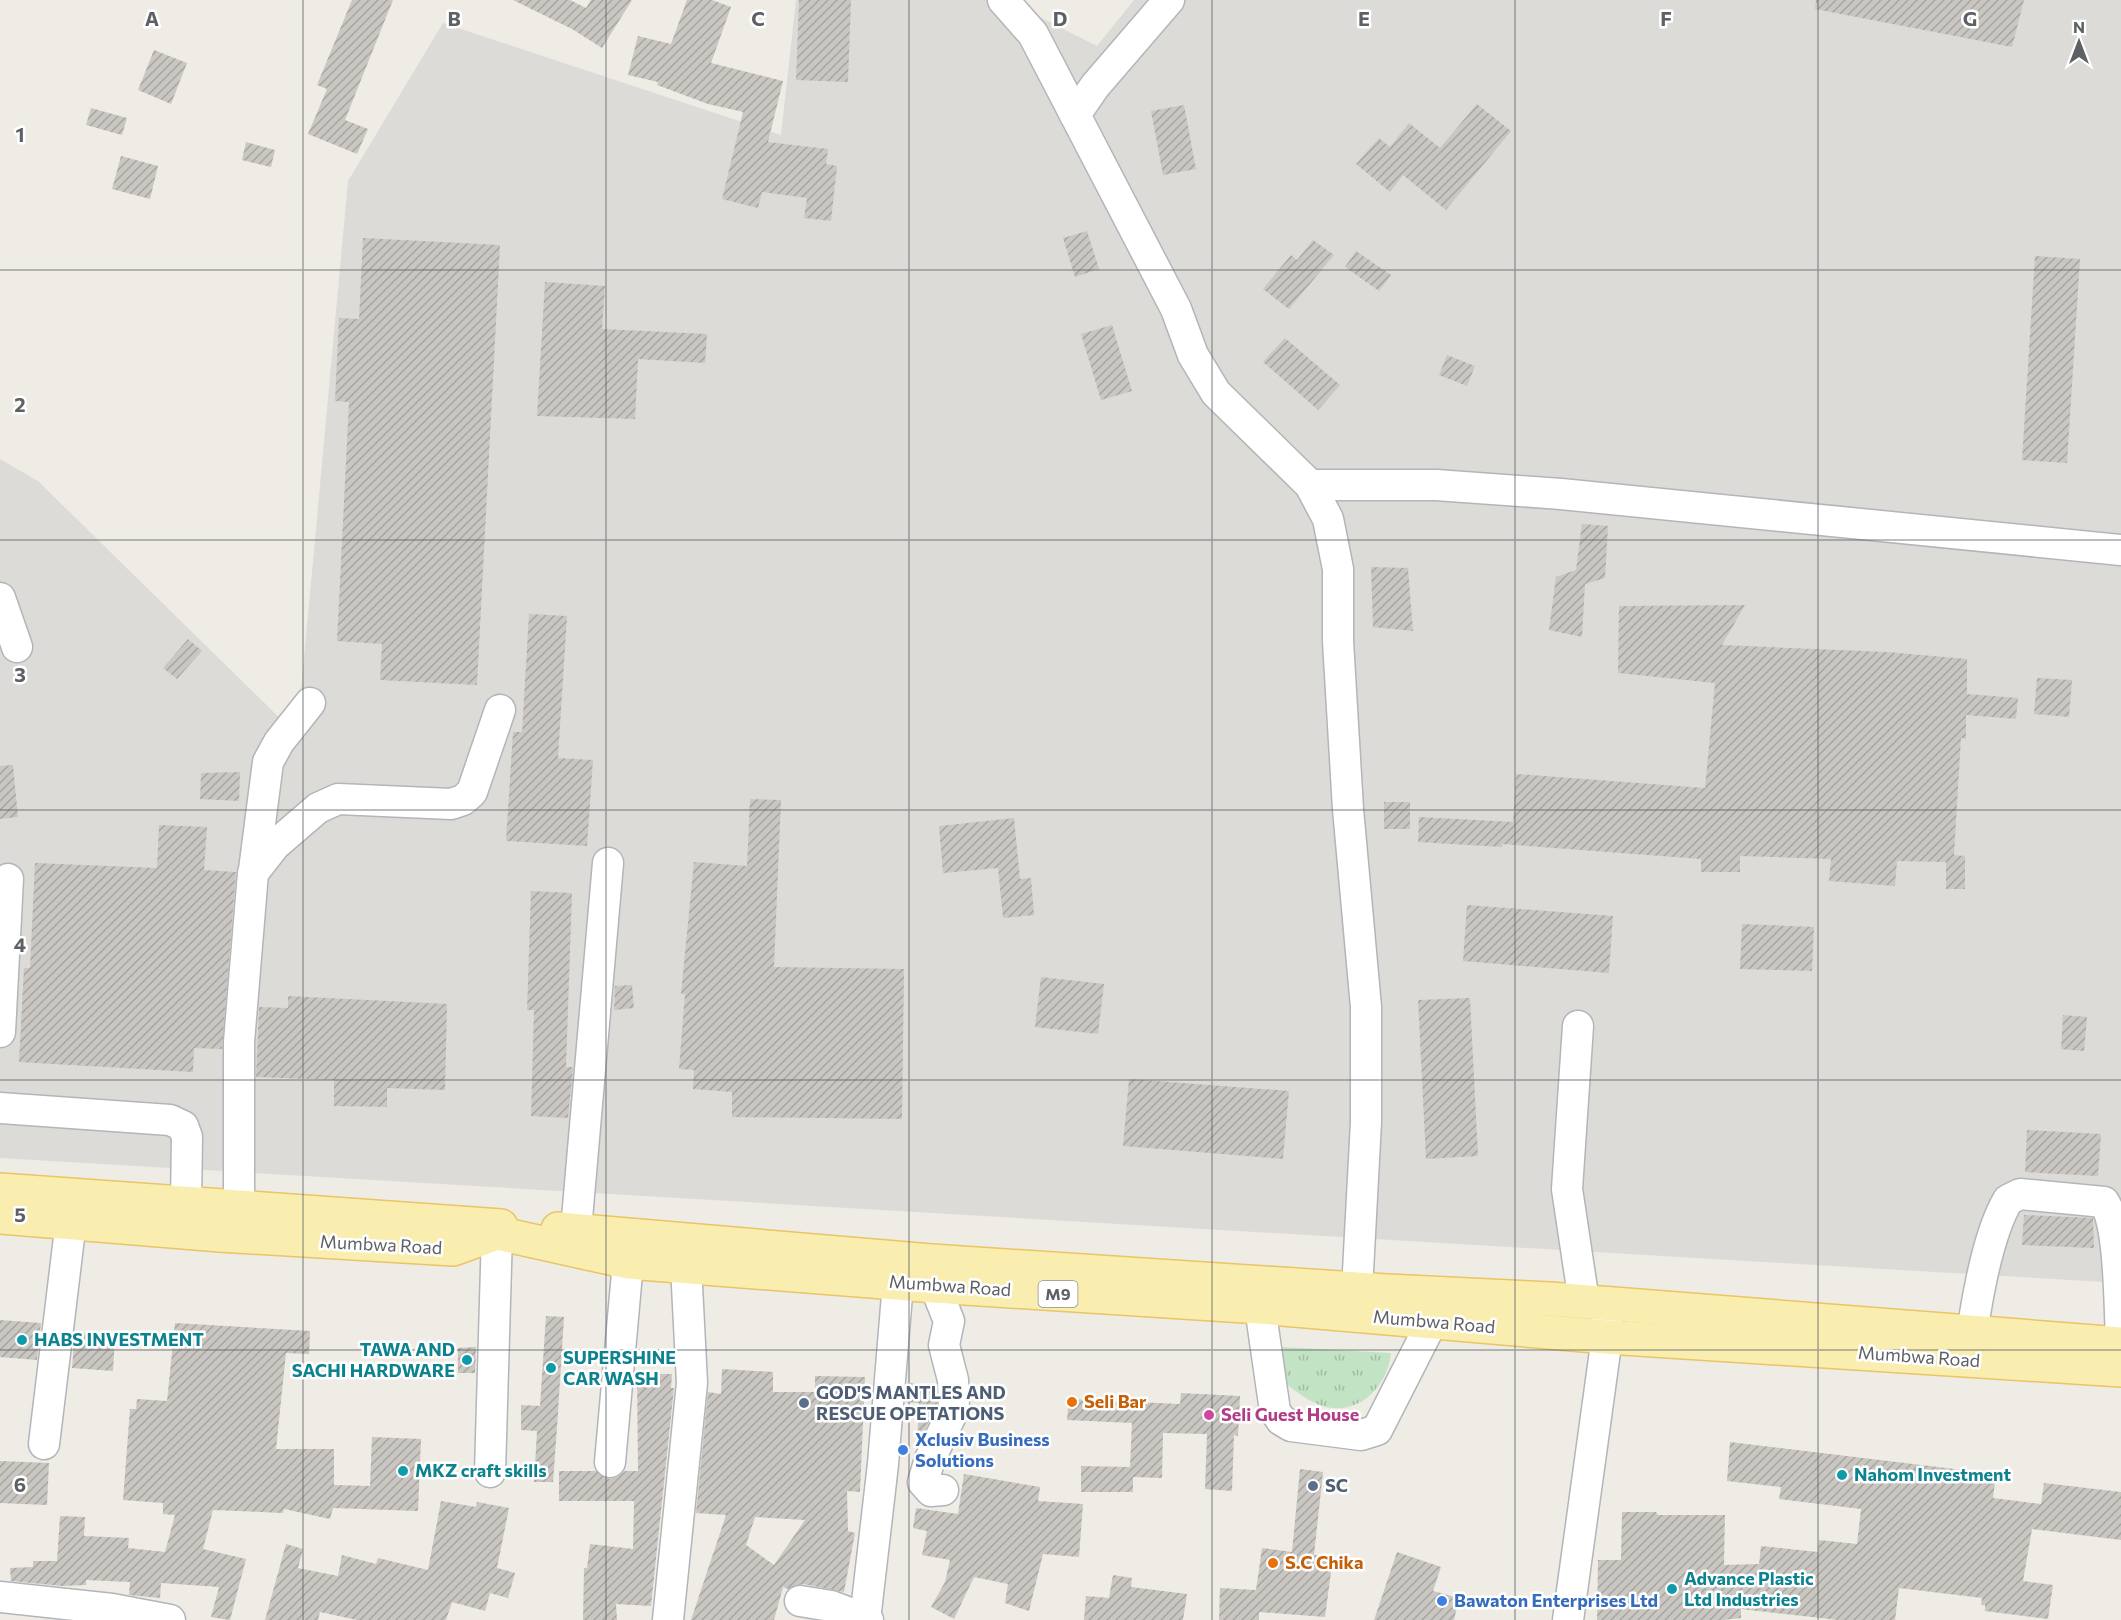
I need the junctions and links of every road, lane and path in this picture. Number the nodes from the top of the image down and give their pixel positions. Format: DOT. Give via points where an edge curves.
graph roads {
  1 [pos="1003,0"];
  2 [pos="1169,0"];
  3 [pos="1075,115"];
  4 [pos="1310,485"];
  5 [pos="2121,550"];
  6 [pos="0,598"];
  7 [pos="17,647"];
  8 [pos="310,703"];
  9 [pos="500,710"];
  10 [pos="608,863"];
  11 [pos="253,873"];
  12 [pos="8,879"];
  13 [pos="1578,1026"];
  14 [pos="0,1032"];
  15 [pos="0,1108"];
  16 [pos="0,1191"];
  17 [pos="186,1204"];
  18 [pos="239,1207"];
  19 [pos="0,1217"];
  20 [pos="71,1221"];
  21 [pos="576,1230"];
  22 [pos="497,1233"];
  23 [pos="628,1262"];
  24 [pos="686,1266"];
  25 [pos="898,1283"];
  26 [pos="935,1286"];
  27 [pos="1357,1290"];
  28 [pos="1596,1303"];
  29 [pos="1260,1307"];
  30 [pos="1432,1322"];
  31 [pos="2121,1337"];
  32 [pos="1607,1338"];
  33 [pos="1970,1346"];
  34 [pos="2121,1359"];
  35 [pos="44,1444"];
  36 [pos="610,1462"];
  37 [pos="490,1472"];
  38 [pos="943,1490"];
  39 [pos="0,1597"];
  40 [pos="800,1601"];
  41 [pos="171,1620"];
  42 [pos="668,1620"];
  43 [pos="866,1620"];
  44 [pos="1568,1620"];
  1 -- 3 [label="street" via="1033,34"];
  2 -- 3 [label="street"];
  3 -- 4 [label="street" via="1176,309 1192,355 1216,393"];
  4 -- 5 [label="street" via="1436,485 1562,494"];
  4 -- 27 [label="street" via="1328,519 1338,569 1348,809 1365,996 1366,1122"];
  6 -- 7 [label="street"];
  8 -- 11 [label="street" via="268,762"];
  9 -- 11 [label="street" via="472,792 464,800 450,804 338,799 318,808 275,844"];
  10 -- 21 [label="street"];
  11 -- 18 [label="street" via="239,1042"];
  12 -- 14 [label="street"];
  13 -- 28 [label="street" via="1567,1189"];
  15 -- 17 [label="street" via="170,1120 183,1126 188,1137"];
  16 -- 17 [label="main road, Mumbwa Road / M9"];
  17 -- 18 [label="main road, Mumbwa Road / M9"];
  18 -- 21 [label="main road, Mumbwa Road / M9"];
  19 -- 20 [label="main road, Mumbwa Road"];
  20 -- 22 [label="main road, Mumbwa Road" via="220,1235 453,1249"];
  20 -- 35 [label="street"];
  21 -- 27 [label="main road, Mumbwa Road / M9" via="931,1261"];
  22 -- 23 [label="main road, Mumbwa Road / M9"];
  22 -- 37 [label="street"];
  23 -- 24 [label="main road, Mumbwa Road / M9"];
  23 -- 36 [label="street"];
  24 -- 25 [label="main road, Mumbwa Road / M9"];
  24 -- 42 [label="street" via="692,1383"];
  25 -- 26 [label="main road, Mumbwa Road / M9"];
  25 -- 43 [label="street"];
  26 -- 29 [label="main road, Mumbwa Road / M9"];
  26 -- 38 [label="street" via="949,1321 944,1345 953,1380 954,1409 923,1482 931,1491"];
  27 -- 28 [label="main road, Mumbwa Road / M9"];
  28 -- 32 [label="street"];
  28 -- 33 [label="main road, Mumbwa Road / M9"];
  29 -- 30 [label="main road, Mumbwa Road / M9"];
  29 -- 30 [label="street" via="1275,1410 1281,1420 1291,1426 1361,1435 1377,1430"];
  30 -- 32 [label="main road, Mumbwa Road / M9"];
  31 -- 33 [label="street" via="2109,1209 2104,1202 2020,1194 2008,1200 1994,1235"];
  32 -- 33 [label="main road, Mumbwa Road / M9"];
  32 -- 44 [label="street"];
  33 -- 34 [label="main road, Mumbwa Road / M9"];
  39 -- 41 [label="street" via="112,1609"];
  40 -- 43 [label="street" via="831,1606"];
}
